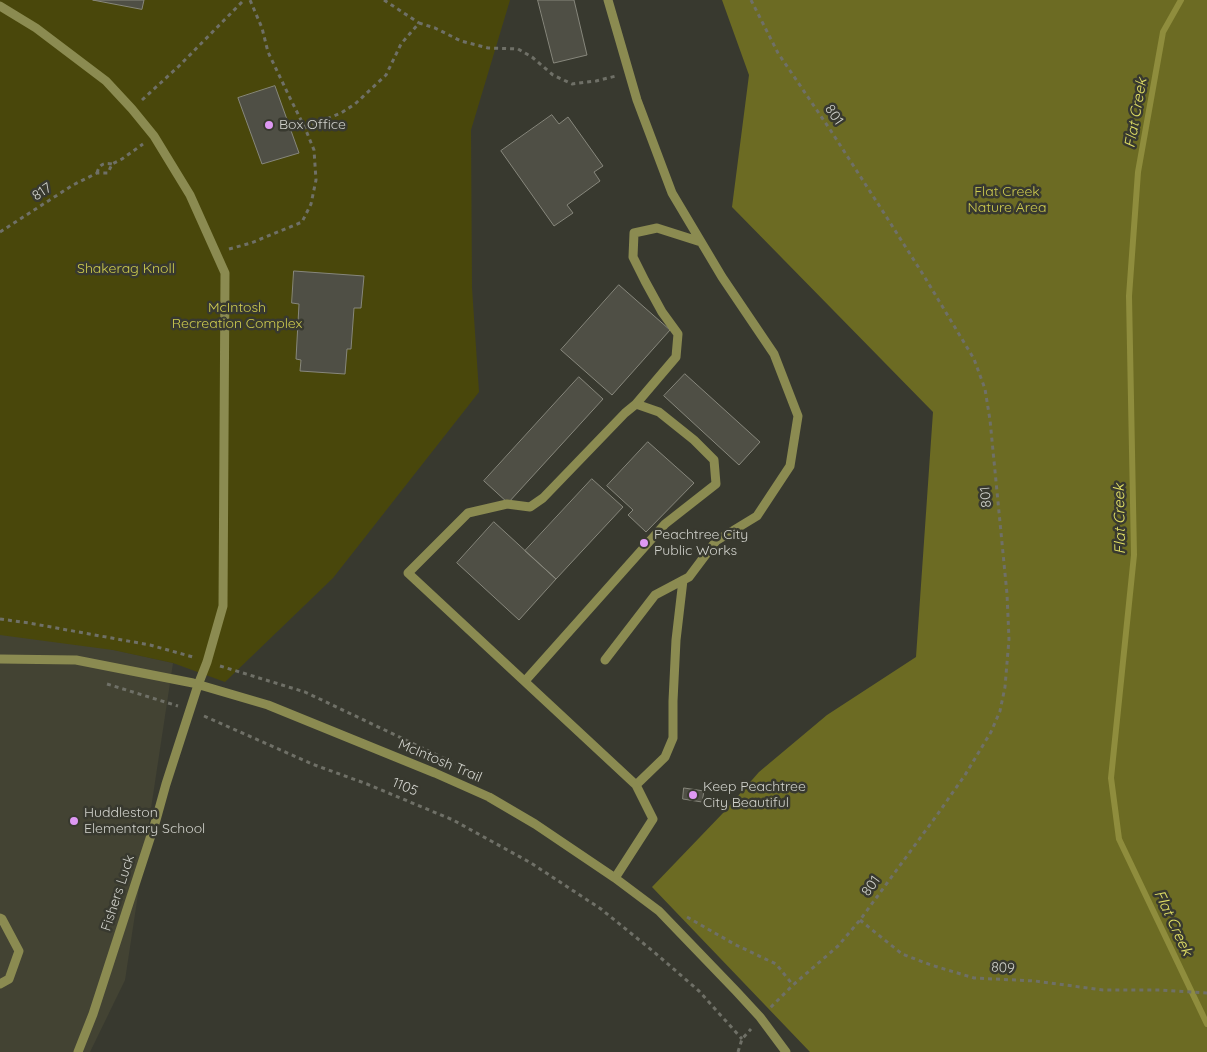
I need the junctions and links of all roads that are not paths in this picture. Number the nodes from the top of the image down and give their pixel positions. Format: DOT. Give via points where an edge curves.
graph roads {
  1 [pos="608,0"];
  2 [pos="0,6"];
  3 [pos="701,242"];
  4 [pos="636,404"];
  5 [pos="683,580"];
  6 [pos="0,659"];
  7 [pos="605,660"];
  8 [pos="524,681"];
  9 [pos="198,685"];
  10 [pos="636,785"];
  11 [pos="616,878"];
  12 [pos="0,918"];
  13 [pos="0,984"];
  14 [pos="78,1052"];
  15 [pos="786,1052"];
  1 -- 3 [label="street" via="637,100 672,193"];
  2 -- 9 [label="street, Fishers Luck" via="36,28 106,81 132,109 154,136 190,195 225,273 223,606"];
  3 -- 4 [label="street" via="658,228 634,233 633,257 662,312 678,334 676,357"];
  3 -- 5 [label="street" via="774,354 798,416 790,466 757,516 716,541 689,577"];
  4 -- 8 [label="street" via="659,412 714,460 716,484 665,524"];
  4 -- 8 [label="street" via="530,507 507,504 468,513 408,573"];
  5 -- 7 [label="street" via="655,595"];
  5 -- 10 [label="street" via="676,640 673,738 665,757"];
  6 -- 9 [label="street, McIntosh Trail" via="76,660"];
  8 -- 10 [label="street"];
  9 -- 11 [label="street, McIntosh Trail" via="268,705 489,797"];
  9 -- 14 [label="street, Fishers Luck" via="118,940"];
  10 -- 11 [label="street" via="653,819"];
  11 -- 15 [label="street, McIntosh Trail" via="659,911 760,1017"];
  12 -- 13 [label="street" via="19,951 9,979"];
}
